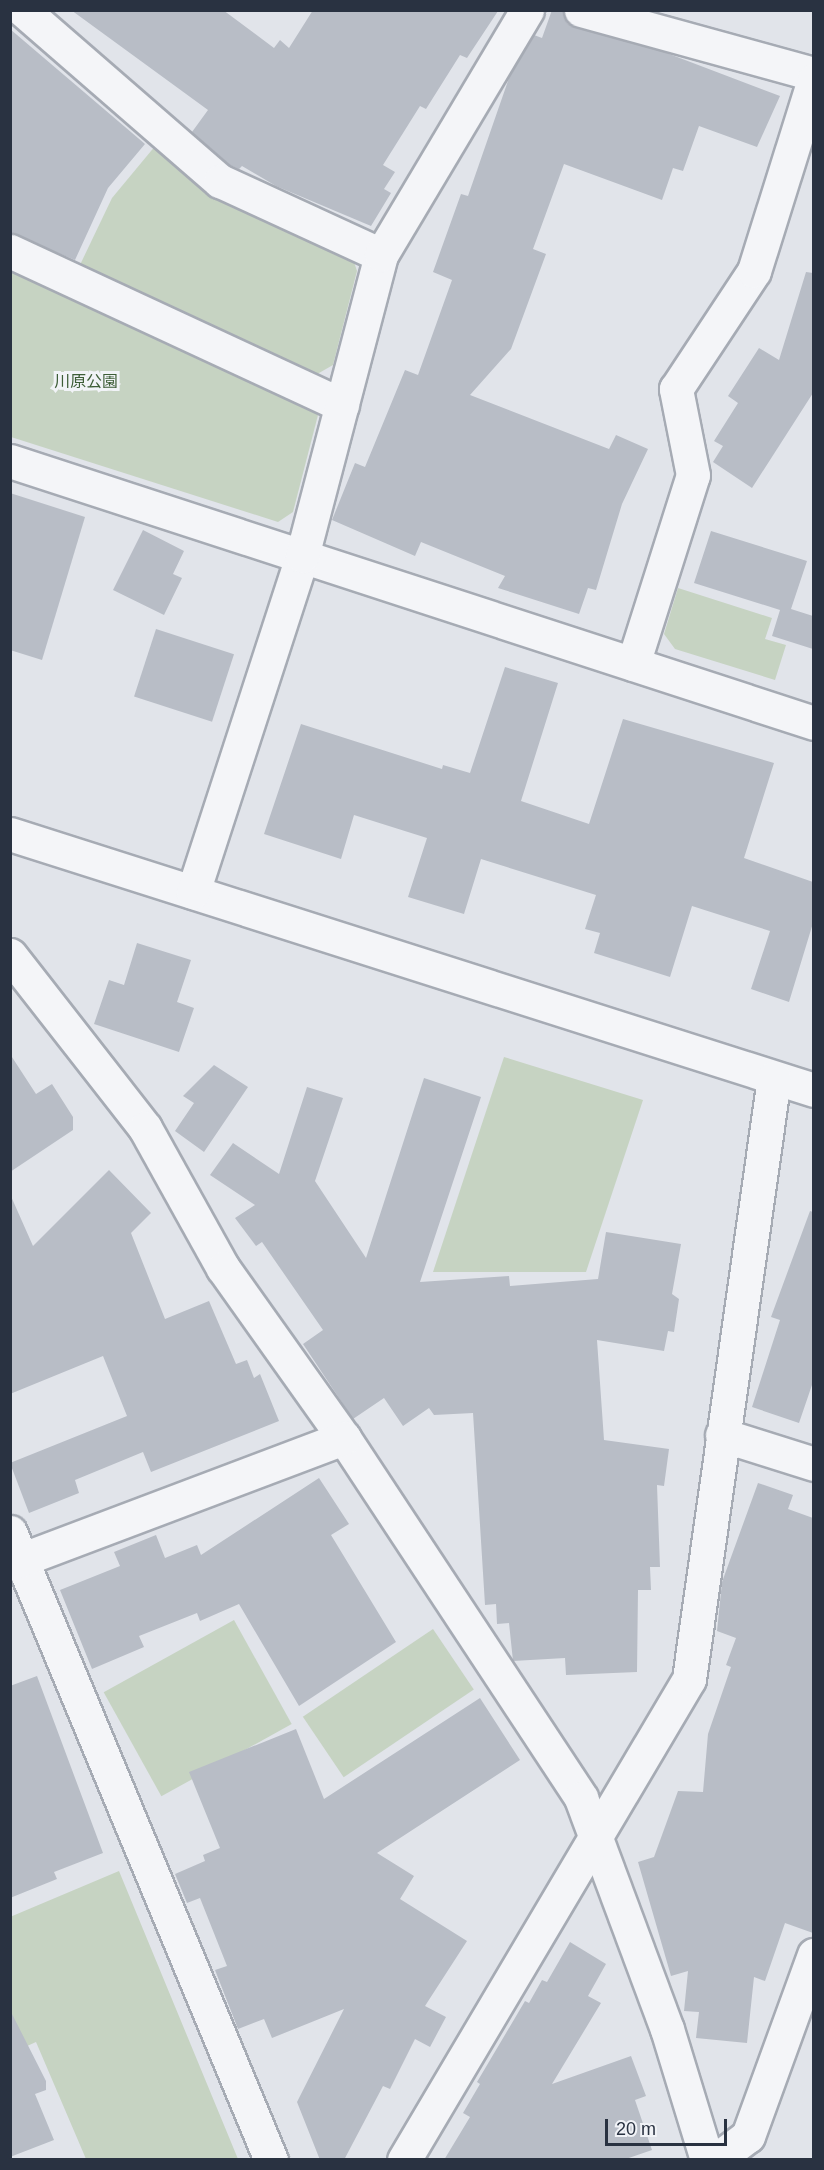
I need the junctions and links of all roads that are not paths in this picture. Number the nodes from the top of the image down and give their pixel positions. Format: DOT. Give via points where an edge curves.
graph roads {
  1 [pos="23,10"];
  2 [pos="580,10"];
  3 [pos="523,12"];
  4 [pos="813,74"];
  5 [pos="813,80"];
  6 [pos="10,251"];
  7 [pos="381,255"];
  8 [pos="342,405"];
  9 [pos="10,461"];
  10 [pos="302,556"];
  11 [pos="633,664"];
  12 [pos="813,723"];
  13 [pos="10,834"];
  14 [pos="193,892"];
  15 [pos="10,955"];
  16 [pos="774,1078"];
  17 [pos="813,1089"];
  18 [pos="722,1435"];
  19 [pos="344,1437"];
  20 [pos="813,1464"];
  21 [pos="14,1552"];
  22 [pos="596,1835"];
  23 [pos="813,1955"];
  24 [pos="271,2160"];
  25 [pos="404,2160"];
  26 [pos="707,2160"];
  27 [pos="716,2160"];
  1 -- 7 [label="street" via="220,181"];
  2 -- 4 [label="street"];
  3 -- 7 [label="street"];
  5 -- 11 [label="street" via="754,271 676,389 693,475"];
  6 -- 8 [label="street"];
  7 -- 8 [label="street"];
  8 -- 10 [label="street"];
  9 -- 10 [label="street"];
  10 -- 11 [label="street"];
  10 -- 14 [label="street"];
  11 -- 12 [label="street"];
  13 -- 14 [label="street"];
  14 -- 16 [label="street"];
  15 -- 19 [label="street" via="145,1128 223,1268"];
  16 -- 17 [label="street"];
  16 -- 18 [label="street"];
  18 -- 20 [label="street"];
  18 -- 22 [label="street" via="689,1679"];
  19 -- 21 [label="street"];
  19 -- 22 [label="street" via="581,1798"];
  21 -- 24 [label="street"];
  22 -- 25 [label="street"];
  22 -- 26 [label="street" via="667,2029"];
  23 -- 27 [label="street" via="748,2136"];
}
